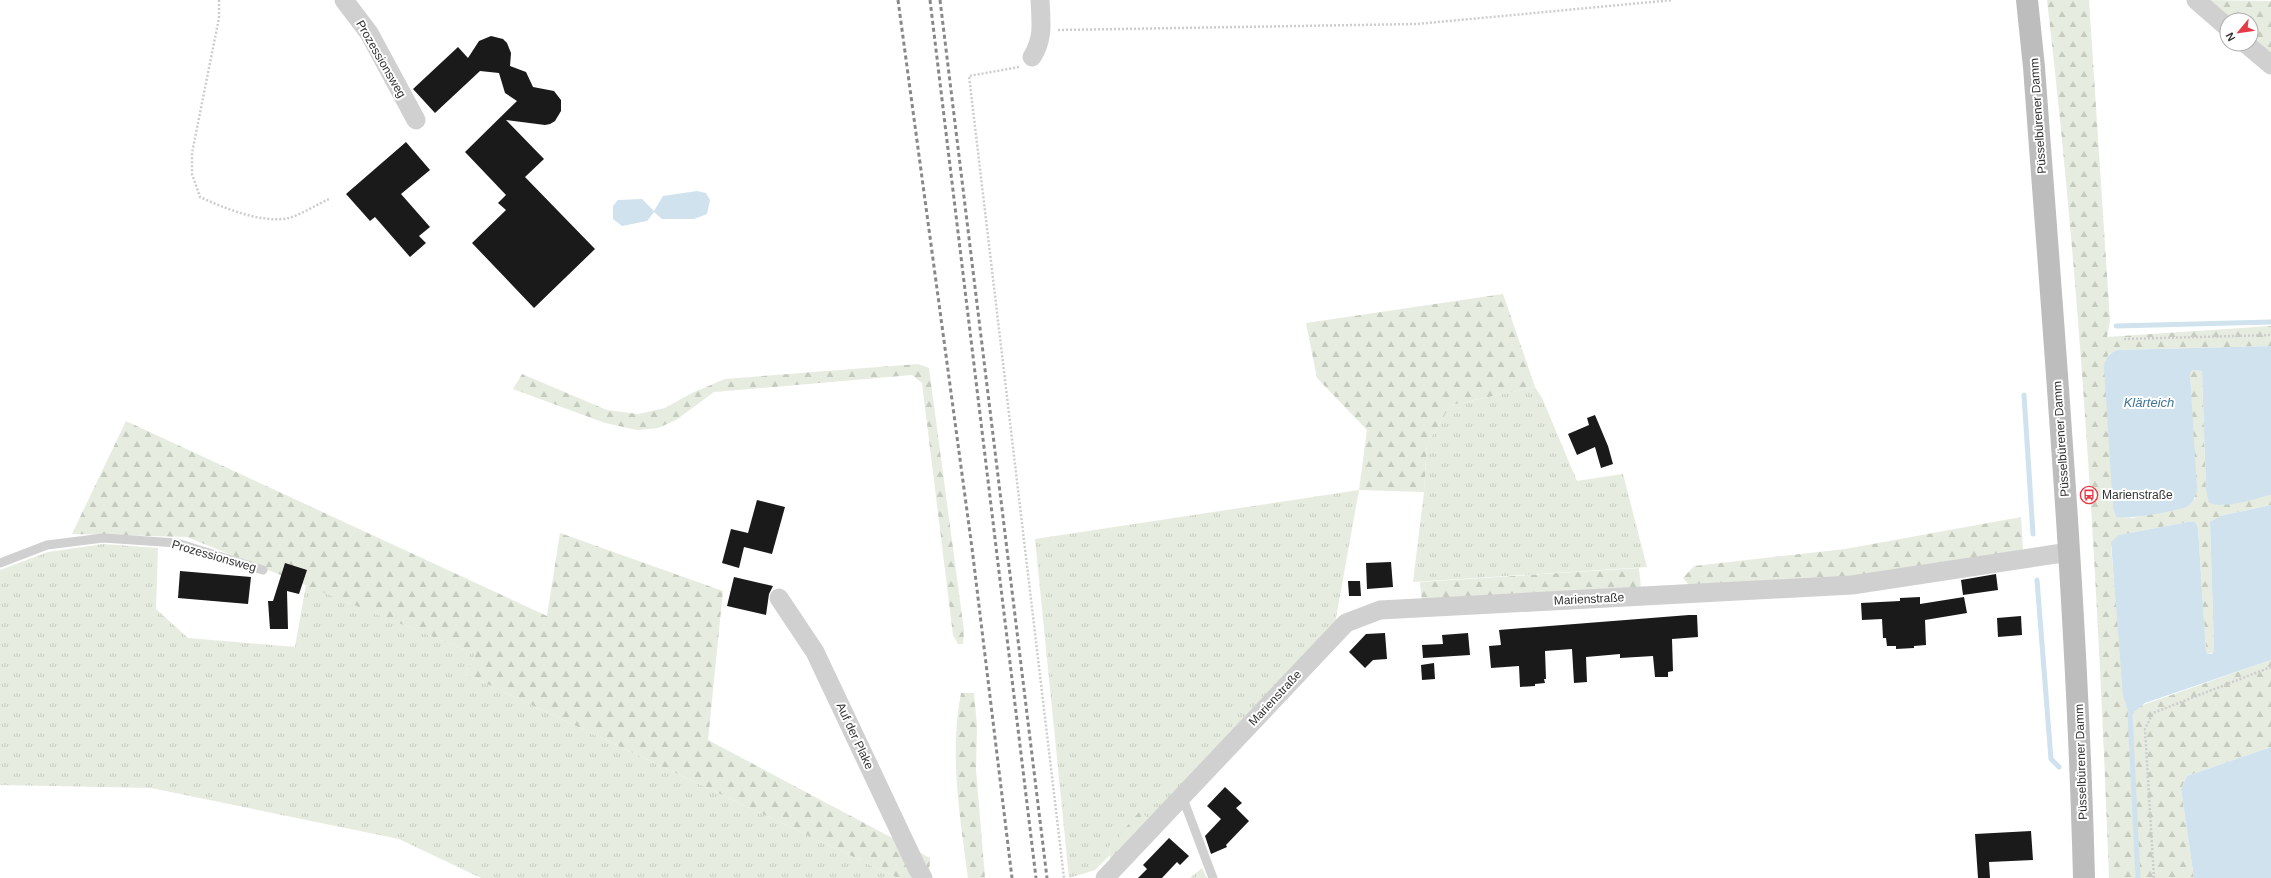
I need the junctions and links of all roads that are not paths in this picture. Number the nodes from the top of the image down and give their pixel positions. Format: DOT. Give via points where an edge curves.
graph roads {
  1 [pos="344,0"];
  2 [pos="1040,0"];
  3 [pos="2027,0"];
  4 [pos="2196,0"];
  5 [pos="2219,20"];
  6 [pos="2255,52"];
  7 [pos="1032,57"];
  8 [pos="2271,66"];
  9 [pos="416,120"];
  10 [pos="2069,552"];
  11 [pos="0,563"];
  12 [pos="263,570"];
  13 [pos="779,598"];
  14 [pos="1182,796"];
  15 [pos="923,878"];
  16 [pos="1105,878"];
  17 [pos="1213,878"];
  18 [pos="2084,878"];
  1 -- 9 [label="street, Prozessionsweg" via="368,33"];
  2 -- 7 [label="street" via="1040,45"];
  3 -- 10 [label="main road, Püsselbürener Damm" via="2036,83"];
  4 -- 5 [label="street"];
  6 -- 8 [label="street"];
  10 -- 14 [label="street, Marienstraße" via="1852,584 1380,610 1346,623"];
  10 -- 18 [label="main road, Püsselbürener Damm" via="2080,725"];
  11 -- 12 [label="lane, Prozessionsweg" via="47,545 103,538 177,543"];
  13 -- 15 [label="street, Auf der Plake" via="815,652"];
  14 -- 16 [label="street, Marienstraße"];
  14 -- 17 [label="lane"];
}
